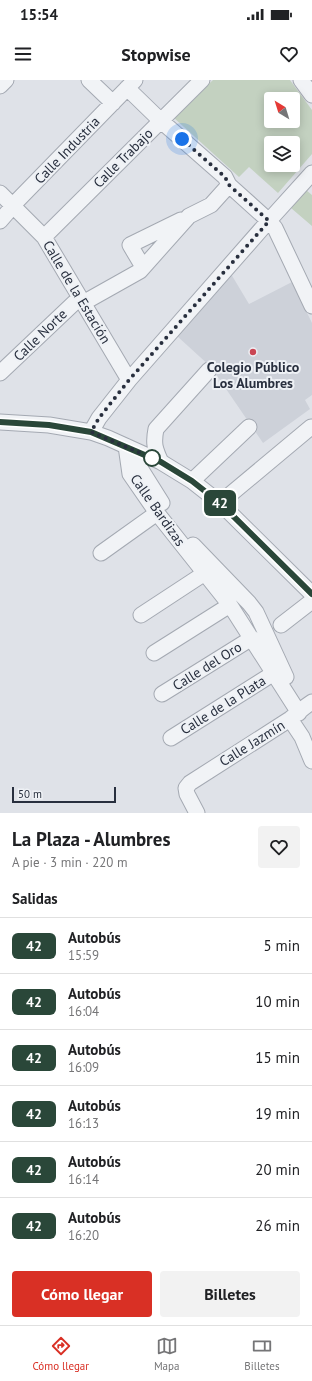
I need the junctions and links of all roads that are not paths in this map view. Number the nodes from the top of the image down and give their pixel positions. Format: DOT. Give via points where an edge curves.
graph roads {
  1 [pos="6,80"];
  2 [pos="89,80"];
  3 [pos="202,80"];
  4 [pos="301,80"];
  5 [pos="131,84"];
  6 [pos="0,86"];
  7 [pos="312,95"];
  8 [pos="112,103"];
  9 [pos="160,120"];
  10 [pos="312,173"];
  11 [pos="229,185"];
  12 [pos="0,193"];
  13 [pos="13,206"];
  14 [pos="189,216"];
  15 [pos="0,221"];
  16 [pos="269,221"];
  17 [pos="44,237"];
  18 [pos="143,267"];
  19 [pos="82,301"];
  20 [pos="312,306"];
  21 [pos="209,370"];
  22 [pos="0,373"];
  23 [pos="129,380"];
  24 [pos="0,422"];
  25 [pos="249,427"];
  26 [pos="312,428"];
  27 [pos="91,432"];
  28 [pos="126,446"];
  29 [pos="161,462"];
  30 [pos="192,481"];
  31 [pos="220,503"];
  32 [pos="157,513"];
  33 [pos="101,553"];
  34 [pos="205,573"];
  35 [pos="312,594"];
  36 [pos="312,601"];
  37 [pos="230,605"];
  38 [pos="141,615"];
  39 [pos="281,625"];
  40 [pos="252,638"];
  41 [pos="154,653"];
  42 [pos="274,673"];
  43 [pos="162,694"];
  44 [pos="301,710"];
  45 [pos="172,738"];
  46 [pos="307,738"];
  47 [pos="312,761"];
  48 [pos="198,813"];
  1 -- 6 [label="street"];
  2 -- 8 [label="street"];
  3 -- 9 [label="street, Calle Trabajo"];
  4 -- 7 [label="street"];
  5 -- 8 [label="street, Calle Industria"];
  5 -- 9 [label="street"];
  8 -- 13 [label="street, Calle Industria"];
  9 -- 11 [label="street" via="225,177"];
  9 -- 17 [label="street, Calle Trabajo"];
  10 -- 16 [label="street"];
  11 -- 14 [label="street" via="210,205"];
  11 -- 16 [label="street"];
  12 -- 13 [label="street, Calle de la Estación"];
  13 -- 15 [label="street, Calle Industria"];
  13 -- 17 [label="street, Calle de la Estación"];
  14 -- 18 [label="street, Calle Norte"];
  14 -- 18 [label="street" via="130,245"];
  16 -- 20 [label="street" via="275,228"];
  16 -- 23 [label="street"];
  17 -- 19 [label="street, Calle de la Estación"];
  18 -- 19 [label="street, Calle Norte" via="140,271"];
  19 -- 22 [label="street, Calle Norte" via="74,303"];
  19 -- 23 [label="street, Calle de la Estación"];
  21 -- 29 [label="street" via="156,429 155,449"];
  23 -- 27 [label="street"];
  24 -- 27 [label="street" via="49,425"];
  25 -- 30 [label="street"];
  26 -- 31 [label="street"];
  27 -- 28 [label="street"];
  28 -- 29 [label="street"];
  28 -- 32 [label="street, Calle Bardizas" via="130,474"];
  28 -- 44 [label="street, Calle Bardizas" via="178,529 256,612"];
  29 -- 30 [label="street"];
  30 -- 31 [label="street"];
  31 -- 35 [label="street"];
  32 -- 33 [label="street"];
  32 -- 34 [label="street, Calle Bardizas"];
  34 -- 37 [label="street, Calle Bardizas"];
  34 -- 38 [label="street"];
  36 -- 39 [label="street"];
  37 -- 40 [label="street, Calle Bardizas"];
  37 -- 41 [label="street"];
  40 -- 42 [label="street, Calle Bardizas"];
  40 -- 43 [label="street, Calle del Oro"];
  42 -- 44 [label="street, Calle Bardizas"];
  42 -- 45 [label="street, Calle de la Plata"];
  44 -- 46 [label="street, Calle Bardizas"];
  44 -- 48 [label="street, Calle Jazmín" via="190,783 186,788 187,794"];
  46 -- 47 [label="street, Calle Bardizas"];
}
